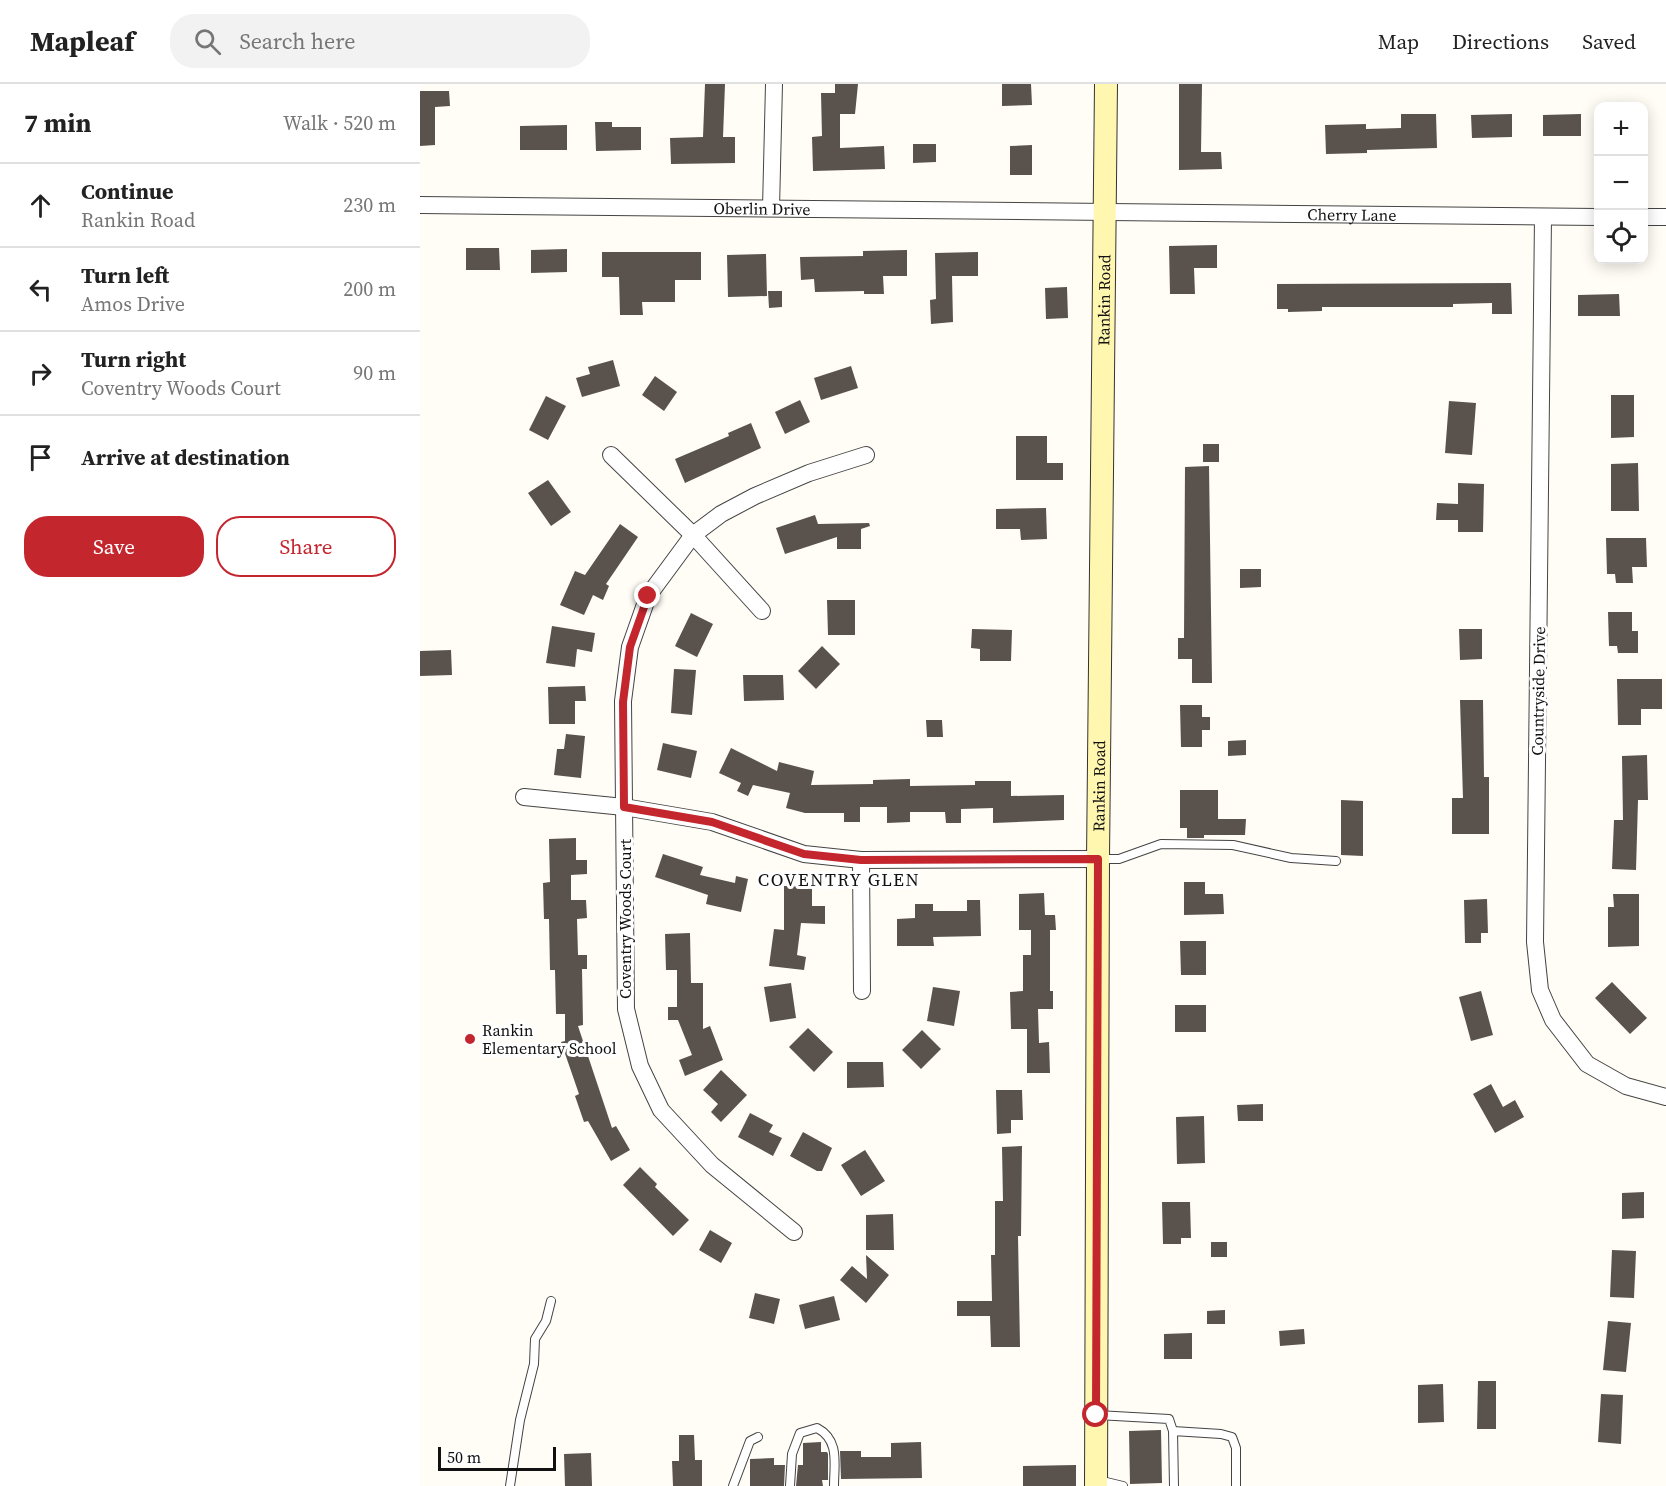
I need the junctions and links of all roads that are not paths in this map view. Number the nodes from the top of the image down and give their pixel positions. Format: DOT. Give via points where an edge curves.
graph roads {
  1 [pos="774,84"];
  2 [pos="1106,84"];
  3 [pos="420,205"];
  4 [pos="771,208"];
  5 [pos="1105,212"];
  6 [pos="1543,216"];
  7 [pos="1594,217"];
  8 [pos="1648,217"];
  9 [pos="1666,217"];
  10 [pos="610,455"];
  11 [pos="866,455"];
  12 [pos="693,535"];
  13 [pos="762,611"];
  14 [pos="524,797"];
  15 [pos="624,807"];
  16 [pos="1098,859"];
  17 [pos="861,860"];
  18 [pos="1336,861"];
  19 [pos="862,991"];
  20 [pos="1666,1097"];
  21 [pos="794,1232"];
  22 [pos="551,1301"];
  23 [pos="1096,1415"];
  24 [pos="1173,1431"];
  25 [pos="758,1437"];
  26 [pos="1096,1483"];
  27 [pos="510,1486"];
  28 [pos="733,1486"];
  29 [pos="790,1486"];
  30 [pos="834,1486"];
  31 [pos="1123,1486"];
  32 [pos="1174,1486"];
  33 [pos="1236,1486"];
  1 -- 4 [label="street"];
  2 -- 5 [label="street, Rankin Road"];
  3 -- 4 [label="street, Oberlin Drive"];
  4 -- 5 [label="street, Oberlin Drive"];
  5 -- 6 [label="street, Cherry Lane"];
  5 -- 16 [label="street, Rankin Road"];
  6 -- 7 [label="street, Cherry Lane"];
  6 -- 20 [label="street, Countryside Drive" via="1535,942 1540,990 1553,1020 1587,1064 1626,1086"];
  8 -- 9 [label="street"];
  10 -- 12 [label="street"];
  11 -- 12 [label="street, Coventry Woods Court" via="809,472 755,496"];
  12 -- 13 [label="street"];
  12 -- 15 [label="street, Coventry Woods Court" via="648,596 630,647 623,702"];
  14 -- 15 [label="street"];
  15 -- 17 [label="street" via="712,822 804,854"];
  15 -- 21 [label="street, Coventry Woods Court" via="626,1009 640,1066 668,1118 712,1165"];
  16 -- 17 [label="street"];
  16 -- 18 [label="lane" via="1119,859 1145,848 1171,844 1233,845 1291,858"];
  16 -- 23 [label="street, Rankin Road"];
  17 -- 19 [label="street"];
  22 -- 27 [label="lane" via="546,1321 535,1339 534,1364"];
  23 -- 24 [label="lane" via="1165,1417 1172,1423"];
  23 -- 26 [label="street, Rankin Road"];
  24 -- 32 [label="lane"];
  24 -- 33 [label="lane" via="1232,1437 1236,1448"];
  25 -- 28 [label="lane" via="750,1441"];
  26 -- 31 [label="lane"];
  29 -- 30 [label="lane" via="792,1454 800,1433 817,1428 834,1445"];
}
